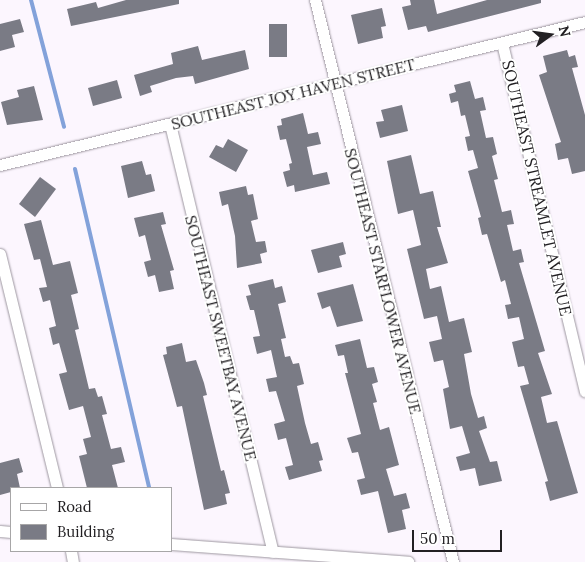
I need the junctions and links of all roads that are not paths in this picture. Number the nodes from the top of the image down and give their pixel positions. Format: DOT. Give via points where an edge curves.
graph roads {
  1 [pos="315,0"];
  2 [pos="585,22"];
  3 [pos="502,43"];
  4 [pos="334,83"];
  5 [pos="170,124"];
  6 [pos="0,165"];
  7 [pos="0,254"];
  8 [pos="585,391"];
  9 [pos="57,487"];
  10 [pos="172,544"];
  11 [pos="273,552"];
  12 [pos="408,562"];
  13 [pos="453,562"];
  1 -- 4 [label="street, SOUTHEAST STARFLOWER AVENUE"];
  2 -- 3 [label="street, SOUTHEAST JOY HAVEN STREET"];
  3 -- 4 [label="street, SOUTHEAST JOY HAVEN STREET"];
  3 -- 8 [label="street, SOUTHEAST STREAMLET AVENUE"];
  4 -- 5 [label="street, SOUTHEAST JOY HAVEN STREET"];
  4 -- 13 [label="street, SOUTHEAST STARFLOWER AVENUE"];
  5 -- 6 [label="street, SOUTHEAST JOY HAVEN STREET"];
  5 -- 11 [label="street, SOUTHEAST SWEETBAY AVENUE"];
  7 -- 9 [label="street"];
  10 -- 11 [label="street"];
  11 -- 12 [label="street"];
}
